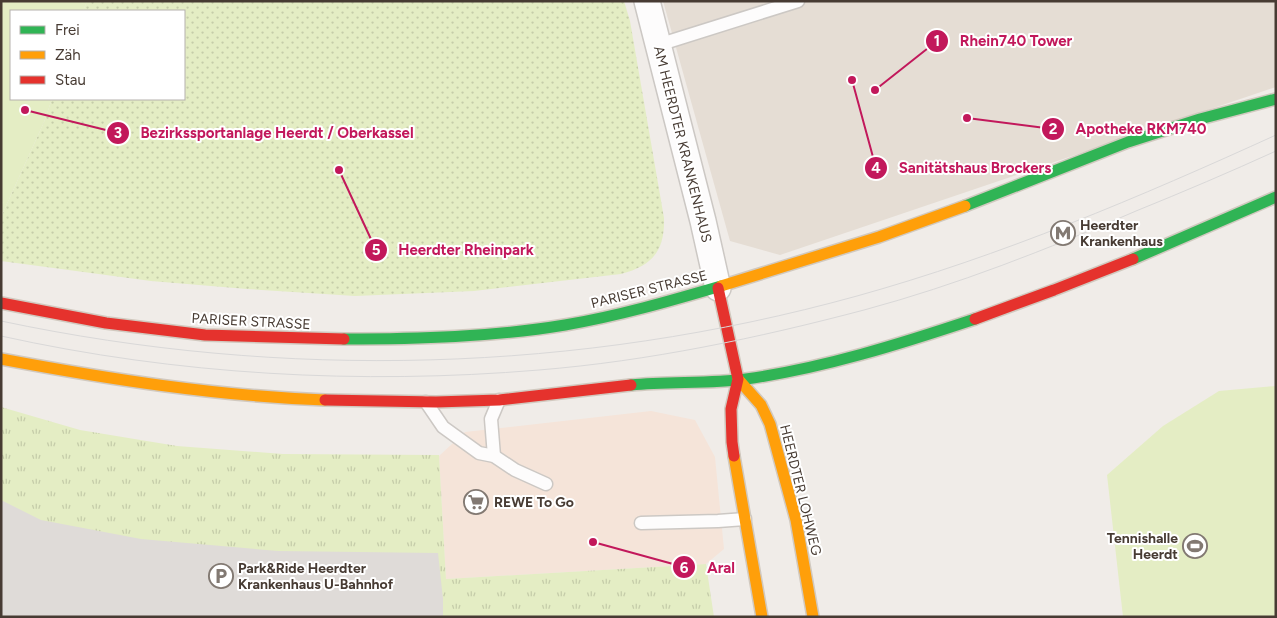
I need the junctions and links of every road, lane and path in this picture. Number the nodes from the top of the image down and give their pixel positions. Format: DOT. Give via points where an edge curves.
graph roads {
  1 [pos="647,1"];
  2 [pos="798,1"];
  3 [pos="658,45"];
  4 [pos="1276,99"];
  5 [pos="1276,198"];
  6 [pos="718,288"];
  7 [pos="1,303"];
  8 [pos="1,359"];
  9 [pos="738,380"];
  10 [pos="499,400"];
  11 [pos="426,402"];
  12 [pos="494,456"];
  13 [pos="546,484"];
  14 [pos="745,519"];
  15 [pos="642,523"];
  16 [pos="762,617"];
  17 [pos="813,617"];
  1 -- 3 [label="street, AM HEERDTER KRANKENHAUS"];
  2 -- 3 [label="lane"];
  3 -- 6 [label="street, AM HEERDTER KRANKENHAUS"];
  4 -- 6 [label="main road, PARISER STRASSE" via="1128,142 879,237"];
  5 -- 9 [label="main road" via="1087,277 938,330 824,363"];
  6 -- 7 [label="main road, PARISER STRASSE" via="565,325 471,336 373,339 205,335 106,323"];
  6 -- 9 [label="main road, HEERDTER LOHWEG"];
  8 -- 11 [label="main road" via="182,388 342,402"];
  9 -- 10 [label="main road" via="641,384"];
  9 -- 14 [label="main road, HEERDTER LOHWEG" via="731,409 732,442"];
  9 -- 17 [label="main road, HEERDTER LOHWEG" via="760,405 770,424 796,520"];
  10 -- 11 [label="main road"];
  10 -- 12 [label="lane" via="491,419"];
  11 -- 12 [label="lane" via="443,427 480,453"];
  12 -- 13 [label="lane"];
  14 -- 15 [label="lane"];
  14 -- 16 [label="main road, HEERDTER LOHWEG"];
}
